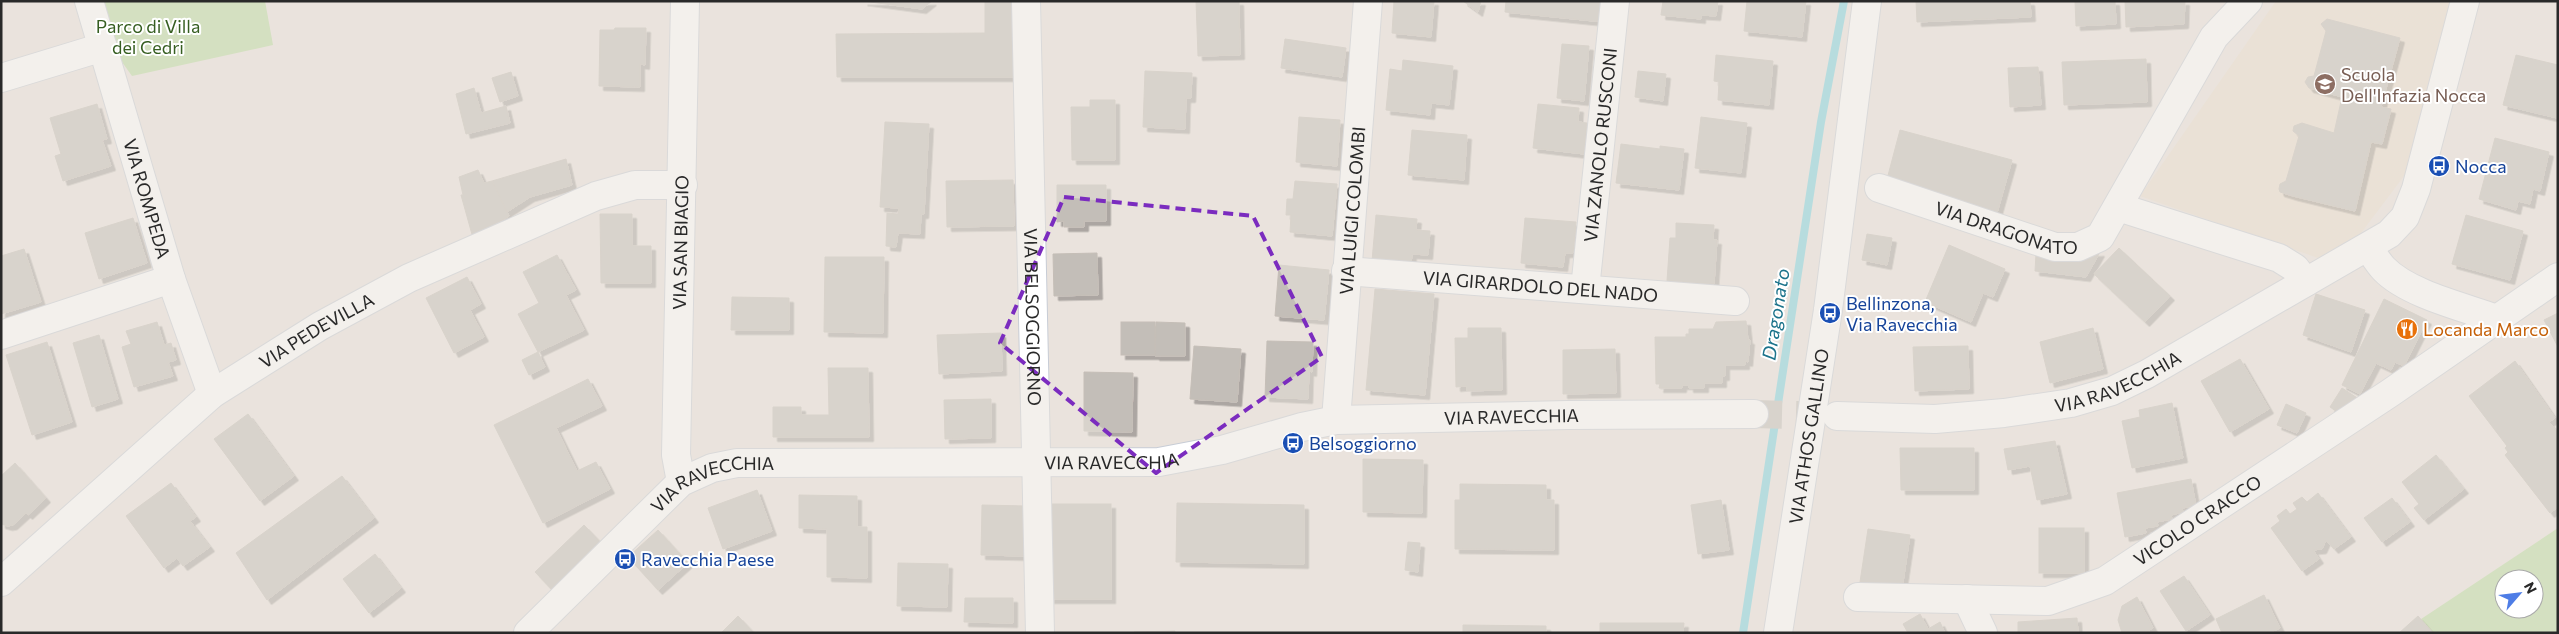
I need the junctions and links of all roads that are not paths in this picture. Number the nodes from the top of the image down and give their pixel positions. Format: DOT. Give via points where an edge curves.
graph roads {
  1 [pos="89,1"];
  2 [pos="686,1"];
  3 [pos="1026,1"];
  4 [pos="1368,1"];
  5 [pos="1615,1"];
  6 [pos="1867,1"];
  7 [pos="2248,1"];
  8 [pos="2464,1"];
  9 [pos="103,47"];
  10 [pos="1,78"];
  11 [pos="683,185"];
  12 [pos="1879,188"];
  13 [pos="2118,207"];
  14 [pos="2368,247"];
  15 [pos="1346,271"];
  16 [pos="2558,277"];
  17 [pos="171,279"];
  18 [pos="2306,282"];
  19 [pos="1585,289"];
  20 [pos="1735,301"];
  21 [pos="2497,319"];
  22 [pos="1,335"];
  23 [pos="212,394"];
  24 [pos="1754,414"];
  25 [pos="1838,416"];
  26 [pos="1336,420"];
  27 [pos="1034,463"];
  28 [pos="681,482"];
  29 [pos="2,578"];
  30 [pos="1858,597"];
  31 [pos="1967,599"];
  32 [pos="528,633"];
  33 [pos="1040,633"];
  34 [pos="1778,633"];
  35 [pos="1983,633"];
  1 -- 9 [label="street, VIA ROMPEDA"];
  2 -- 11 [label="street, VIA SAN BIAGIO"];
  3 -- 27 [label="street, VIA BELSOGGIORNO"];
  4 -- 15 [label="street, VIA LUIGI COLOMBI"];
  5 -- 19 [label="street, VIA ZANOLO RUSCONI"];
  6 -- 34 [label="street, VIA ATHOS GALLINO" via="1828,310"];
  7 -- 13 [label="street, VIA DRAGONATO" via="2214,37"];
  8 -- 14 [label="street, VIA RAVECCHIA" via="2406,217 2389,234"];
  9 -- 10 [label="street"];
  9 -- 17 [label="street, VIA ROMPEDA"];
  11 -- 23 [label="street, VIA PEDEVILLA" via="634,185 596,196 514,231 409,278 320,326"];
  11 -- 28 [label="street, VIA SAN BIAGIO" via="676,455"];
  12 -- 13 [label="street, VIA DRAGONATO" via="2055,247 2078,247 2100,237"];
  13 -- 18 [label="street" via="2279,258 2295,268"];
  14 -- 18 [label="street, VIA RAVECCHIA"];
  14 -- 21 [label="street" via="2394,278 2421,292"];
  15 -- 19 [label="street, VIA GIRARDOLO DEL NADO"];
  15 -- 26 [label="street, VIA LUIGI COLOMBI"];
  16 -- 21 [label="street, VICOLO CRACCO"];
  17 -- 22 [label="street"];
  17 -- 23 [label="street, VIA ROMPEDA"];
  18 -- 25 [label="street, VIA RAVECCHIA" via="2147,374 2112,391 2071,403 1935,419"];
  19 -- 20 [label="street, VIA GIRARDOLO DEL NADO"];
  21 -- 31 [label="street, VICOLO CRACCO" via="2105,581 2048,601"];
  23 -- 29 [label="street, VIA PEDEVILLA"];
  24 -- 26 [label="street, VIA RAVECCHIA"];
  26 -- 27 [label="street, VIA RAVECCHIA" via="1222,450 1159,462"];
  27 -- 28 [label="street, VIA RAVECCHIA" via="758,461 712,468"];
  27 -- 33 [label="street, VIA BELSOGGIORNO"];
  28 -- 32 [label="street, VIA RAVECCHIA"];
  30 -- 31 [label="street, VICOLO CRACCO"];
  31 -- 35 [label="street"];
}
